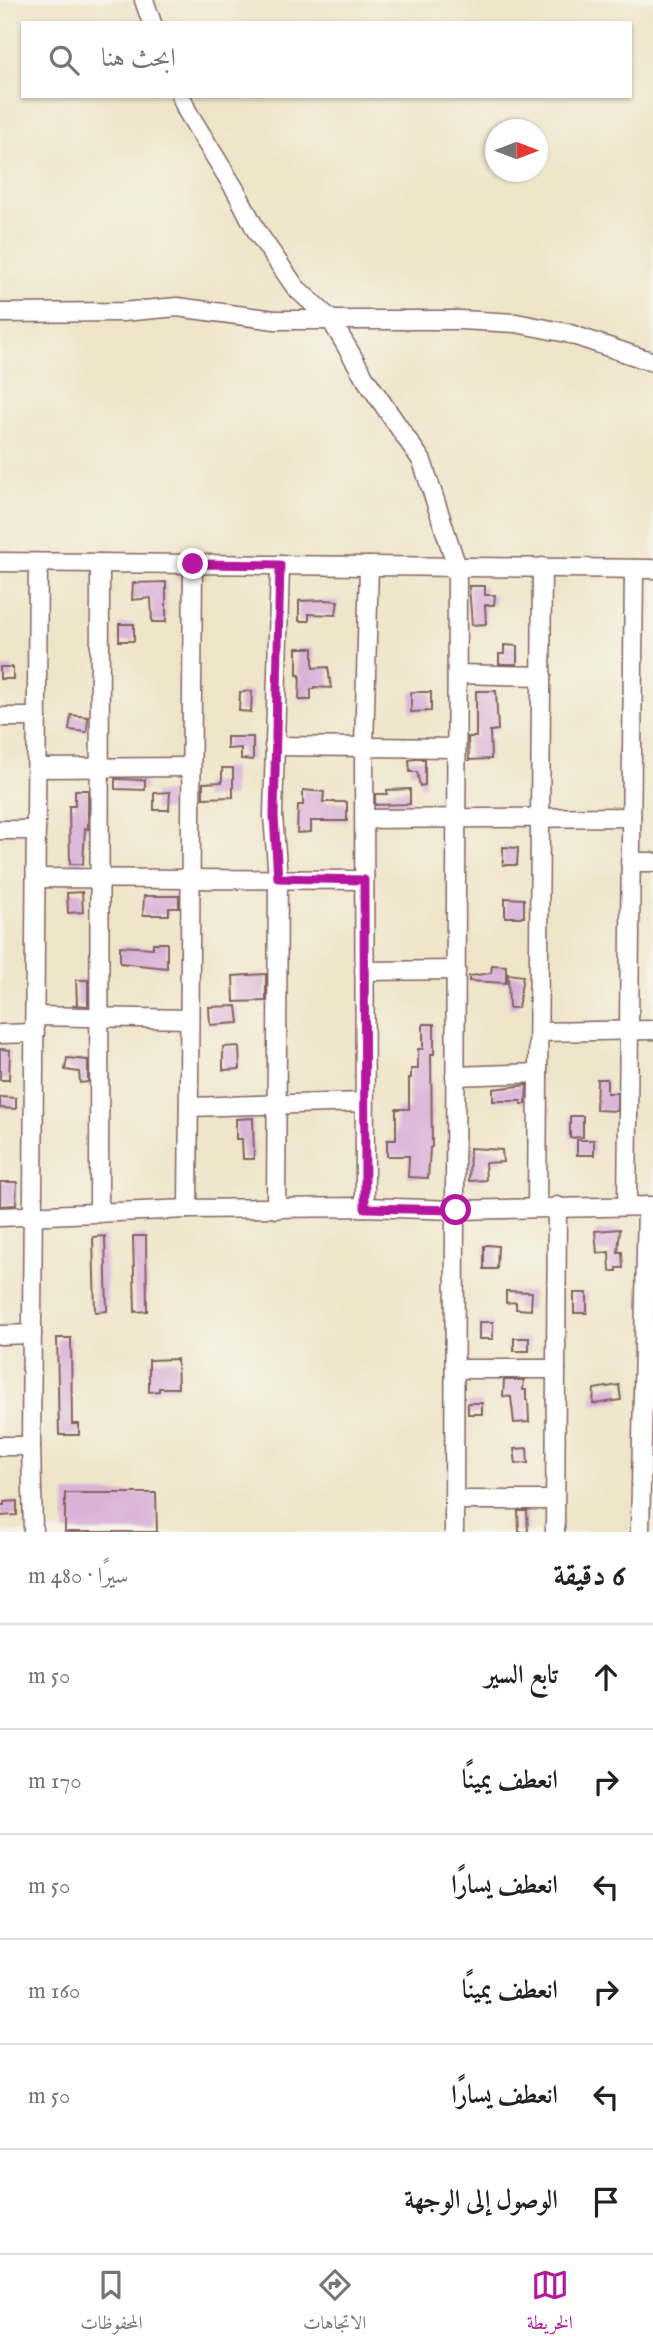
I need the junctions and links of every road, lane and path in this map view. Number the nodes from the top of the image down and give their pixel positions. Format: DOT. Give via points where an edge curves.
graph roads {
  1 [pos="144,0"];
  2 [pos="151,21"];
  3 [pos="182,98"];
  4 [pos="0,313"];
  5 [pos="331,320"];
  6 [pos="653,362"];
  7 [pos="0,562"];
  8 [pos="38,563"];
  9 [pos="100,563"];
  10 [pos="193,564"];
  11 [pos="280,565"];
  12 [pos="369,566"];
  13 [pos="457,567"];
  14 [pos="542,568"];
  15 [pos="634,569"];
  16 [pos="653,569"];
  17 [pos="457,674"];
  18 [pos="542,676"];
  19 [pos="0,717"];
  20 [pos="37,718"];
  21 [pos="274,746"];
  22 [pos="364,747"];
  23 [pos="456,748"];
  24 [pos="100,767"];
  25 [pos="191,767"];
  26 [pos="37,768"];
  27 [pos="540,817"];
  28 [pos="631,817"];
  29 [pos="364,820"];
  30 [pos="456,820"];
  31 [pos="0,830"];
  32 [pos="36,830"];
  33 [pos="630,862"];
  34 [pos="653,862"];
  35 [pos="191,877"];
  36 [pos="36,878"];
  37 [pos="278,878"];
  38 [pos="100,880"];
  39 [pos="364,880"];
  40 [pos="456,970"];
  41 [pos="364,971"];
  42 [pos="98,1017"];
  43 [pos="189,1019"];
  44 [pos="35,1024"];
  45 [pos="653,1030"];
  46 [pos="629,1031"];
  47 [pos="539,1032"];
  48 [pos="0,1034"];
  49 [pos="538,1073"];
  50 [pos="455,1076"];
  51 [pos="364,1102"];
  52 [pos="276,1105"];
  53 [pos="189,1107"];
  54 [pos="557,1206"];
  55 [pos="627,1206"];
  56 [pos="650,1206"];
  57 [pos="537,1207"];
  58 [pos="365,1208"];
  59 [pos="188,1209"];
  60 [pos="276,1209"];
  61 [pos="456,1210"];
  62 [pos="99,1213"];
  63 [pos="34,1216"];
  64 [pos="0,1217"];
  65 [pos="0,1335"];
  66 [pos="32,1335"];
  67 [pos="455,1369"];
  68 [pos="556,1369"];
  69 [pos="0,1446"];
  70 [pos="31,1446"];
  71 [pos="454,1500"];
  72 [pos="555,1500"];
  73 [pos="645,1520"];
  74 [pos="33,1532"];
  75 [pos="454,1532"];
  76 [pos="555,1532"];
  1 -- 2 [label="street"];
  3 -- 5 [label="street" via="257,232 296,288"];
  4 -- 5 [label="street" via="177,307 275,320"];
  5 -- 6 [label="street" via="516,323 567,332"];
  5 -- 13 [label="street" via="422,461"];
  7 -- 8 [label="street"];
  8 -- 9 [label="street"];
  8 -- 20 [label="street"];
  9 -- 10 [label="street"];
  9 -- 24 [label="street"];
  10 -- 11 [label="street"];
  10 -- 25 [label="street"];
  11 -- 12 [label="street"];
  11 -- 21 [label="street"];
  12 -- 13 [label="street"];
  12 -- 22 [label="street"];
  13 -- 14 [label="street"];
  13 -- 17 [label="street"];
  14 -- 15 [label="street"];
  14 -- 18 [label="street"];
  15 -- 16 [label="street"];
  15 -- 28 [label="street"];
  17 -- 18 [label="street"];
  17 -- 23 [label="street"];
  18 -- 27 [label="street"];
  19 -- 20 [label="street"];
  20 -- 26 [label="street"];
  21 -- 22 [label="street"];
  21 -- 37 [label="street"];
  22 -- 23 [label="street"];
  22 -- 29 [label="street"];
  23 -- 30 [label="street"];
  24 -- 25 [label="street"];
  24 -- 26 [label="street"];
  24 -- 38 [label="street"];
  25 -- 35 [label="street"];
  26 -- 32 [label="street"];
  27 -- 28 [label="street"];
  27 -- 30 [label="street"];
  27 -- 47 [label="street"];
  28 -- 33 [label="street"];
  29 -- 30 [label="street"];
  29 -- 39 [label="street"];
  30 -- 40 [label="street"];
  31 -- 32 [label="street"];
  32 -- 36 [label="street"];
  33 -- 34 [label="street"];
  33 -- 46 [label="street"];
  35 -- 37 [label="street"];
  35 -- 38 [label="street"];
  35 -- 43 [label="street"];
  36 -- 38 [label="street"];
  36 -- 44 [label="street"];
  37 -- 39 [label="street"];
  37 -- 52 [label="street"];
  38 -- 42 [label="street"];
  39 -- 41 [label="street"];
  40 -- 41 [label="street"];
  40 -- 50 [label="street"];
  41 -- 51 [label="street"];
  42 -- 43 [label="street"];
  42 -- 44 [label="street"];
  42 -- 62 [label="street"];
  43 -- 53 [label="street"];
  44 -- 48 [label="street"];
  44 -- 63 [label="street"];
  45 -- 46 [label="street"];
  46 -- 47 [label="street"];
  46 -- 55 [label="street"];
  47 -- 49 [label="street"];
  49 -- 50 [label="street"];
  49 -- 57 [label="street"];
  50 -- 61 [label="street"];
  51 -- 52 [label="street"];
  51 -- 58 [label="street"];
  52 -- 53 [label="street"];
  52 -- 60 [label="street"];
  53 -- 59 [label="street"];
  54 -- 55 [label="street"];
  54 -- 57 [label="street"];
  54 -- 68 [label="street"];
  55 -- 56 [label="street"];
  56 -- 73 [label="street"];
  57 -- 61 [label="street"];
  58 -- 60 [label="street"];
  58 -- 61 [label="street"];
  59 -- 60 [label="street"];
  59 -- 62 [label="street"];
  61 -- 67 [label="street"];
  62 -- 63 [label="street"];
  63 -- 64 [label="street"];
  63 -- 66 [label="street"];
  65 -- 66 [label="street"];
  66 -- 70 [label="street"];
  67 -- 68 [label="street"];
  67 -- 71 [label="street"];
  68 -- 72 [label="street"];
  69 -- 70 [label="street"];
  70 -- 74 [label="street"];
  71 -- 72 [label="street"];
  71 -- 75 [label="street"];
  72 -- 76 [label="street"];
}
